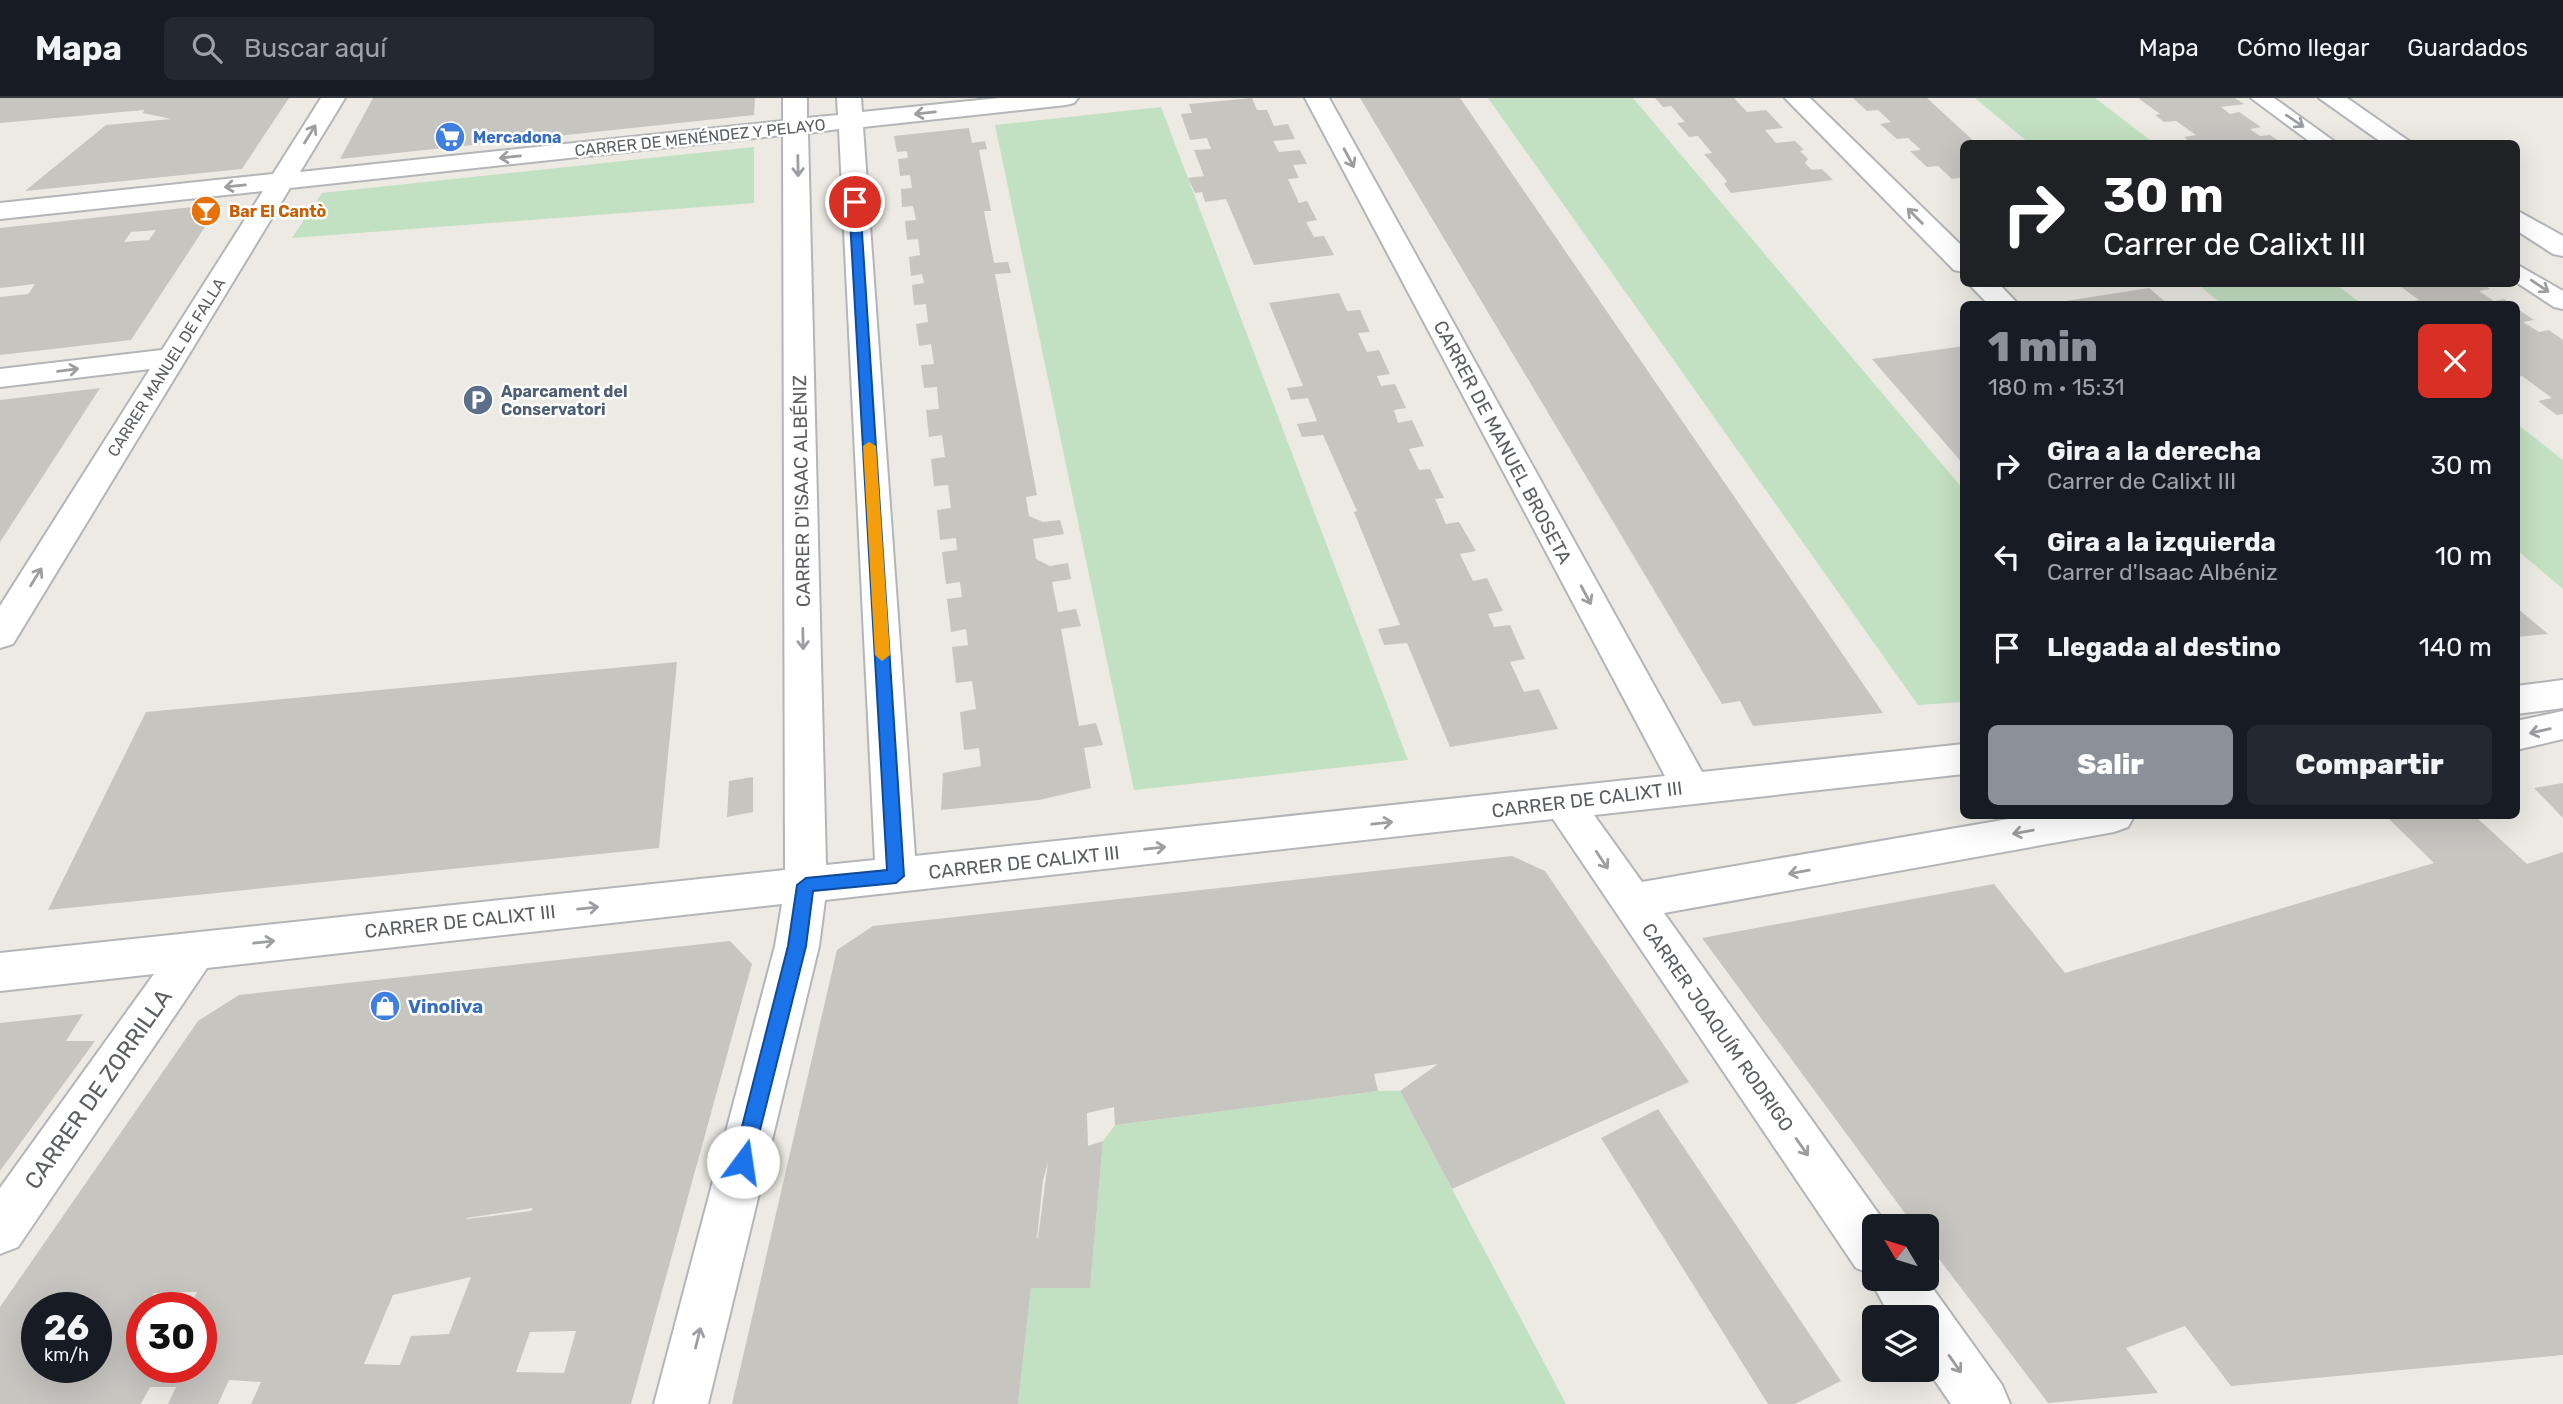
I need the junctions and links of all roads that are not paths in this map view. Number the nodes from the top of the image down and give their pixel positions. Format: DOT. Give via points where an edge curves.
graph roads {
  1 [pos="333,98"];
  2 [pos="1066,98"];
  3 [pos="1317,98"];
  4 [pos="1797,98"];
  5 [pos="2261,98"];
  6 [pos="2331,98"];
  7 [pos="849,109"];
  8 [pos="796,112"];
  9 [pos="2322,140"];
  10 [pos="2395,140"];
  11 [pos="281,181"];
  12 [pos="0,211"];
  13 [pos="2520,221"];
  14 [pos="2563,248"];
  15 [pos="1960,260"];
  16 [pos="2520,274"];
  17 [pos="1986,287"];
  18 [pos="2001,301"];
  19 [pos="2563,302"];
  20 [pos="171,358"];
  21 [pos="0,378"];
  22 [pos="0,635"];
  23 [pos="2563,694"];
  24 [pos="2520,699"];
  25 [pos="2563,725"];
  26 [pos="2520,735"];
  27 [pos="1960,759"];
  28 [pos="1690,786"];
  29 [pos="1564,803"];
  30 [pos="2097,819"];
  31 [pos="896,876"];
  32 [pos="806,885"];
  33 [pos="1630,902"];
  34 [pos="197,949"];
  35 [pos="0,972"];
  36 [pos="0,1230"];
  37 [pos="1862,1233"];
  38 [pos="1939,1341"];
  39 [pos="681,1404"];
  40 [pos="1983,1404"];
  11 -- 1 [label="street, CARRER MANUEL DE FALLA, one-way"];
  2 -- 7 [label="street, CARRER DE MENÉNDEZ Y PELAYO, one-way"];
  3 -- 28 [label="street, CARRER DE MANUEL BROSETA, one-way"];
  15 -- 4 [label="street, one-way"];
  5 -- 9 [label="lane, one-way"];
  6 -- 10 [label="street"];
  7 -- 8 [label="street, CARRER DE MENÉNDEZ Y PELAYO"];
  7 -- 31 [label="street"];
  8 -- 11 [label="street, CARRER DE MENÉNDEZ Y PELAYO, one-way"];
  8 -- 32 [label="street, CARRER D'ISAAC ALBÉNIZ, one-way"];
  11 -- 12 [label="street, CARRER DE MENÉNDEZ Y PELAYO, one-way"];
  11 -- 20 [label="street, CARRER MANUEL DE FALLA"];
  13 -- 14 [label="street"];
  16 -- 19 [label="lane, one-way"];
  17 -- 18 [label="street"];
  21 -- 20 [label="street, one-way"];
  22 -- 20 [label="street, CARRER MANUEL DE FALLA, one-way"];
  23 -- 24 [label="street"];
  25 -- 26 [label="street, one-way"];
  27 -- 28 [label="street, CARRER DE CALIXT III"];
  28 -- 29 [label="street, CARRER DE CALIXT III"];
  31 -- 29 [label="street, CARRER DE CALIXT III, one-way"];
  29 -- 33 [label="street, CARRER JOAQUÍM RODRIGO, one-way"];
  30 -- 33 [label="street, one-way"];
  31 -- 32 [label="street, CARRER DE CALIXT III"];
  34 -- 32 [label="street, CARRER DE CALIXT III, one-way"];
  39 -- 32 [label="street, CARRER D'ISAAC ALBÉNIZ, one-way" via="797,946"];
  33 -- 37 [label="street, CARRER JOAQUÍM RODRIGO, one-way"];
  34 -- 35 [label="street, CARRER DE CALIXT III"];
  34 -- 36 [label="street, CARRER DE ZORRILLA"];
  38 -- 40 [label="street, one-way"];
}
